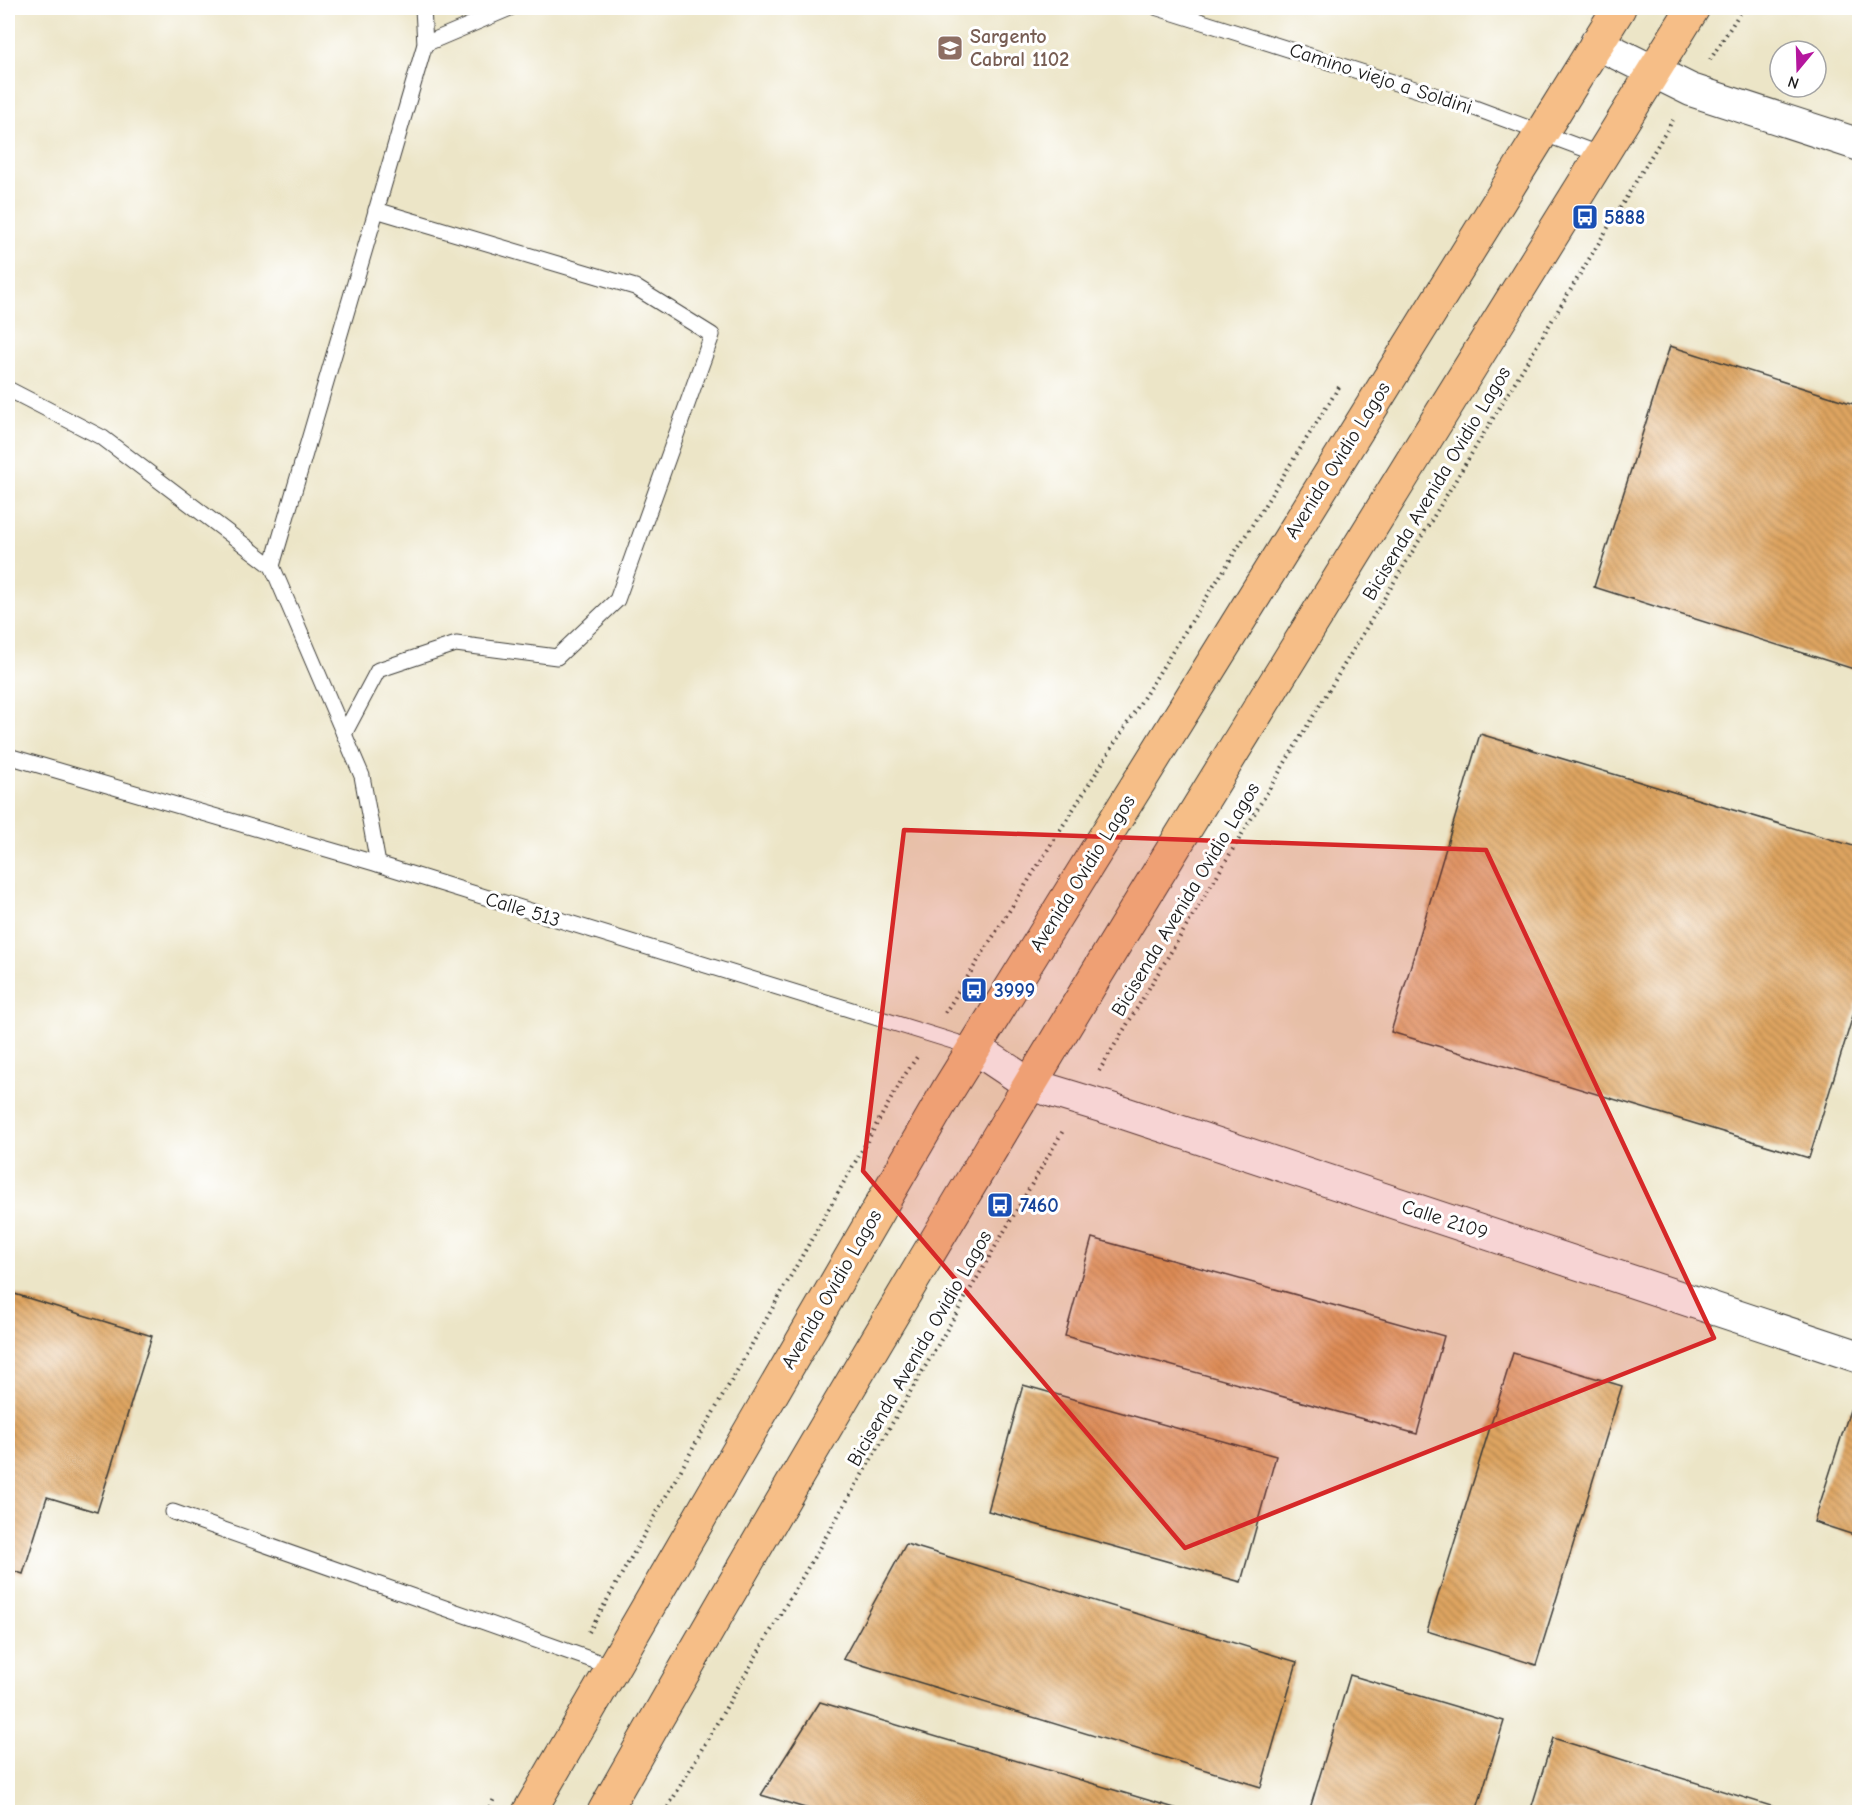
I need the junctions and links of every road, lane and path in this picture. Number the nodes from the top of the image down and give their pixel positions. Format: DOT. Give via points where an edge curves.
graph roads {
  1 [pos="423,8"];
  2 [pos="510,8"];
  3 [pos="1158,8"];
  4 [pos="1619,8"];
  5 [pos="1693,8"];
  6 [pos="1743,8"];
  7 [pos="1596,43"];
  8 [pos="425,44"];
  9 [pos="1654,71"];
  10 [pos="1691,90"];
  11 [pos="1540,132"];
  12 [pos="1860,145"];
  13 [pos="1601,155"];
  14 [pos="376,210"];
  15 [pos="8,389"];
  16 [pos="272,566"];
  17 [pos="344,734"];
  18 [pos="8,756"];
  19 [pos="378,864"];
  20 [pos="975,1048"];
  21 [pos="1029,1084"];
  22 [pos="1081,1100"];
  23 [pos="1860,1357"];
  24 [pos="173,1512"];
  25 [pos="612,1666"];
  26 [pos="529,1812"];
  27 [pos="604,1812"];
  28 [pos="665,1812"];
  1 -- 8 [label="lane"];
  2 -- 8 [label="lane"];
  3 -- 11 [label="lane, Camino viejo a Soldini"];
  4 -- 7 [label="main road, Avenida Ovidio Lagos"];
  5 -- 9 [label="main road"];
  6 -- 10 [label="path, Bicisenda Avenida Ovidio Lagos"];
  7 -- 9 [label="street"];
  7 -- 11 [label="main road, Avenida Ovidio Lagos"];
  8 -- 14 [label="lane"];
  9 -- 10 [label="street"];
  9 -- 13 [label="main road"];
  10 -- 12 [label="street"];
  10 -- 22 [label="path, Bicisenda Avenida Ovidio Lagos"];
  11 -- 13 [label="lane, Camino viejo a Soldini"];
  11 -- 20 [label="main road, Avenida Ovidio Lagos"];
  13 -- 21 [label="main road"];
  14 -- 16 [label="lane"];
  14 -- 17 [label="lane" via="635,287 712,335 617,600 557,657 456,644 378,670"];
  15 -- 16 [label="lane" via="103,438"];
  16 -- 17 [label="lane"];
  17 -- 19 [label="lane" via="362,776"];
  18 -- 19 [label="lane, Calle 513"];
  19 -- 20 [label="lane, Calle 513"];
  20 -- 21 [label="street, Calle 513"];
  20 -- 25 [label="main road, Avenida Ovidio Lagos"];
  21 -- 22 [label="street, Calle 2109"];
  21 -- 27 [label="main road"];
  22 -- 23 [label="street, Calle 2109"];
  22 -- 28 [label="path, Bicisenda Avenida Ovidio Lagos"];
  24 -- 25 [label="lane"];
  25 -- 26 [label="main road, Avenida Ovidio Lagos"];
}
